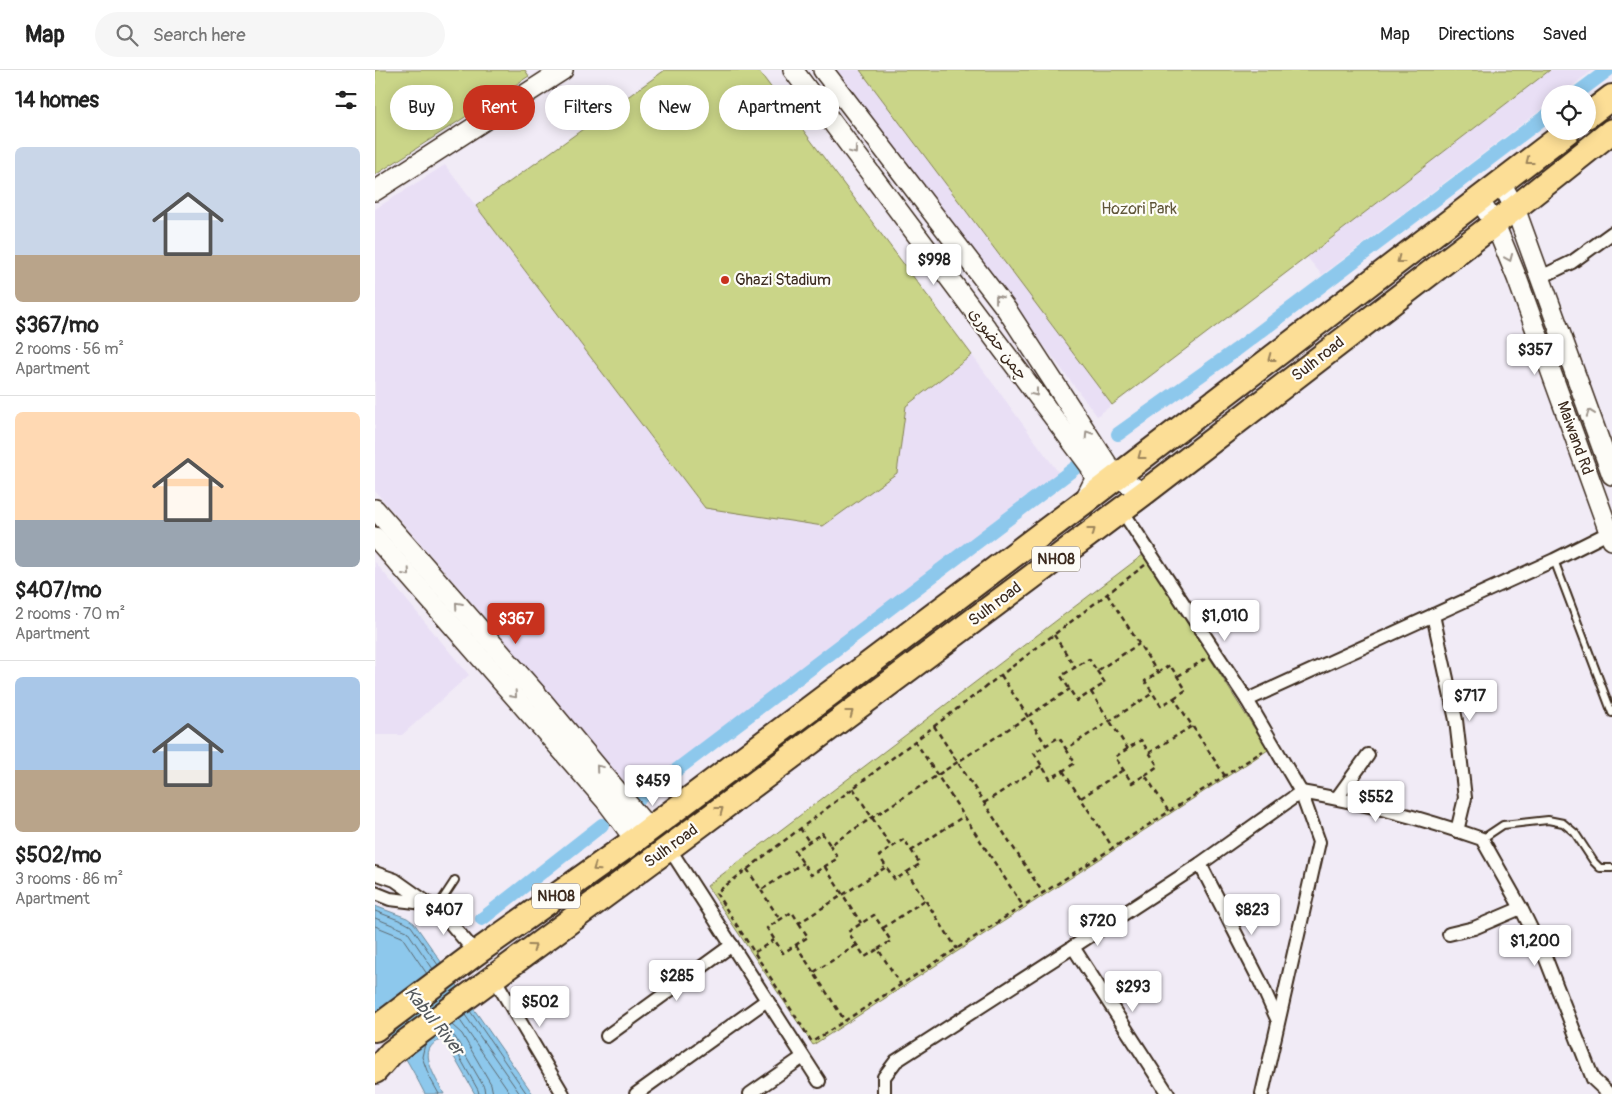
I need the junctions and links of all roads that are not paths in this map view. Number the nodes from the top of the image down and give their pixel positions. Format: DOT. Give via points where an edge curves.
graph roads {
  1 [pos="563,70"];
  2 [pos="793,70"];
  3 [pos="823,70"];
  4 [pos="1612,97"];
  5 [pos="1596,109"];
  6 [pos="1612,131"];
  7 [pos="1556,140"];
  8 [pos="1501,183"];
  9 [pos="375,191"];
  10 [pos="1479,200"];
  11 [pos="1515,208"];
  12 [pos="1495,224"];
  13 [pos="1612,233"];
  14 [pos="1541,278"];
  15 [pos="1115,476"];
  16 [pos="1612,476"];
  17 [pos="1144,492"];
  18 [pos="1084,502"];
  19 [pos="375,509"];
  20 [pos="1121,510"];
  21 [pos="1611,534"];
  22 [pos="375,536"];
  23 [pos="1554,560"];
  24 [pos="1000,565"];
  25 [pos="1029,580"];
  26 [pos="1433,614"];
  27 [pos="1247,700"];
  28 [pos="1612,712"];
  29 [pos="1368,755"];
  30 [pos="1301,792"];
  31 [pos="1337,798"];
  32 [pos="1457,831"];
  33 [pos="642,835"];
  34 [pos="1482,839"];
  35 [pos="669,848"];
  36 [pos="1200,864"];
  37 [pos="1612,868"];
  38 [pos="375,873"];
  39 [pos="455,880"];
  40 [pos="375,893"];
  41 [pos="431,907"];
  42 [pos="1521,908"];
  43 [pos="1449,934"];
  44 [pos="732,945"];
  45 [pos="1073,947"];
  46 [pos="476,953"];
  47 [pos="493,976"];
  48 [pos="767,1000"];
  49 [pos="1278,1021"];
  50 [pos="375,1029"];
  51 [pos="607,1036"];
  52 [pos="803,1057"];
  53 [pos="375,1072"];
  54 [pos="819,1081"];
  55 [pos="563,1094"];
  56 [pos="637,1094"];
  57 [pos="750,1094"];
  58 [pos="884,1094"];
  59 [pos="1168,1094"];
  60 [pos="1261,1094"];
  61 [pos="1609,1094"];
  1 -- 9 [label="main road"];
  2 -- 18 [label="main road, چمن حضوری, one-way" via="1090,466 1095,479"];
  15 -- 3 [label="main road, چمن حضوری, one-way" via="1007,310"];
  4 -- 5 [label="highway"];
  6 -- 11 [label="highway, Sulh road / NH08"];
  7 -- 8 [label="highway, Sulh road / NH08, one-way"];
  8 -- 10 [label="highway, Sulh road / NH08"];
  8 -- 11 [label="main road, Maiwand Rd"];
  10 -- 12 [label="main road, Maiwand Rd"];
  10 -- 15 [label="highway, Sulh road / NH08, one-way"];
  11 -- 12 [label="highway, Sulh road / NH08"];
  11 -- 14 [label="main road, Maiwand Rd"];
  12 -- 17 [label="highway, Sulh road / NH08"];
  12 -- 21 [label="main road, Maiwand Rd, one-way"];
  13 -- 14 [label="street" via="1572,262"];
  16 -- 14 [label="main road, Maiwand Rd, one-way"];
  15 -- 17 [label="main road, چمن حضوری"];
  15 -- 18 [label="highway, Sulh road / NH08"];
  17 -- 20 [label="highway, Sulh road / NH08"];
  18 -- 24 [label="highway, Sulh road / NH08"];
  33 -- 19 [label="main road, one-way" via="541,699"];
  25 -- 20 [label="highway, Sulh road / NH08, one-way"];
  20 -- 27 [label="street"];
  21 -- 23 [label="street"];
  22 -- 33 [label="main road, one-way" via="605,800"];
  23 -- 26 [label="street"];
  23 -- 28 [label="lane"];
  24 -- 25 [label="highway"];
  24 -- 33 [label="highway, Sulh road / NH08"];
  35 -- 25 [label="highway, Sulh road / NH08, one-way"];
  26 -- 27 [label="street"];
  26 -- 32 [label="street" via="1456,720 1465,798"];
  27 -- 30 [label="street"];
  29 -- 31 [label="street"];
  30 -- 31 [label="street"];
  30 -- 36 [label="street"];
  30 -- 49 [label="street" via="1319,842"];
  31 -- 32 [label="street"];
  32 -- 34 [label="street"];
  33 -- 46 [label="highway, Sulh road / NH08, one-way"];
  34 -- 37 [label="lane" via="1503,825 1549,820 1563,823 1575,832 1600,868"];
  34 -- 42 [label="street"];
  35 -- 44 [label="street"];
  47 -- 35 [label="highway, Sulh road / NH08, one-way"];
  36 -- 45 [label="street"];
  36 -- 49 [label="street"];
  38 -- 41 [label="street" via="395,880"];
  39 -- 41 [label="lane"];
  40 -- 41 [label="street"];
  41 -- 46 [label="street" via="446,918"];
  42 -- 43 [label="street" via="1475,928"];
  42 -- 61 [label="street" via="1547,958 1593,1079"];
  44 -- 48 [label="street"];
  44 -- 51 [label="street"];
  45 -- 58 [label="street" via="896,1061 884,1078"];
  45 -- 59 [label="street"];
  46 -- 50 [label="highway, Sulh road / NH08"];
  47 -- 53 [label="highway, Sulh road / NH08" via="391,1053"];
  47 -- 55 [label="street"];
  48 -- 52 [label="street"];
  48 -- 56 [label="street"];
  49 -- 60 [label="street"];
  52 -- 54 [label="street"];
  52 -- 57 [label="street"];
}
